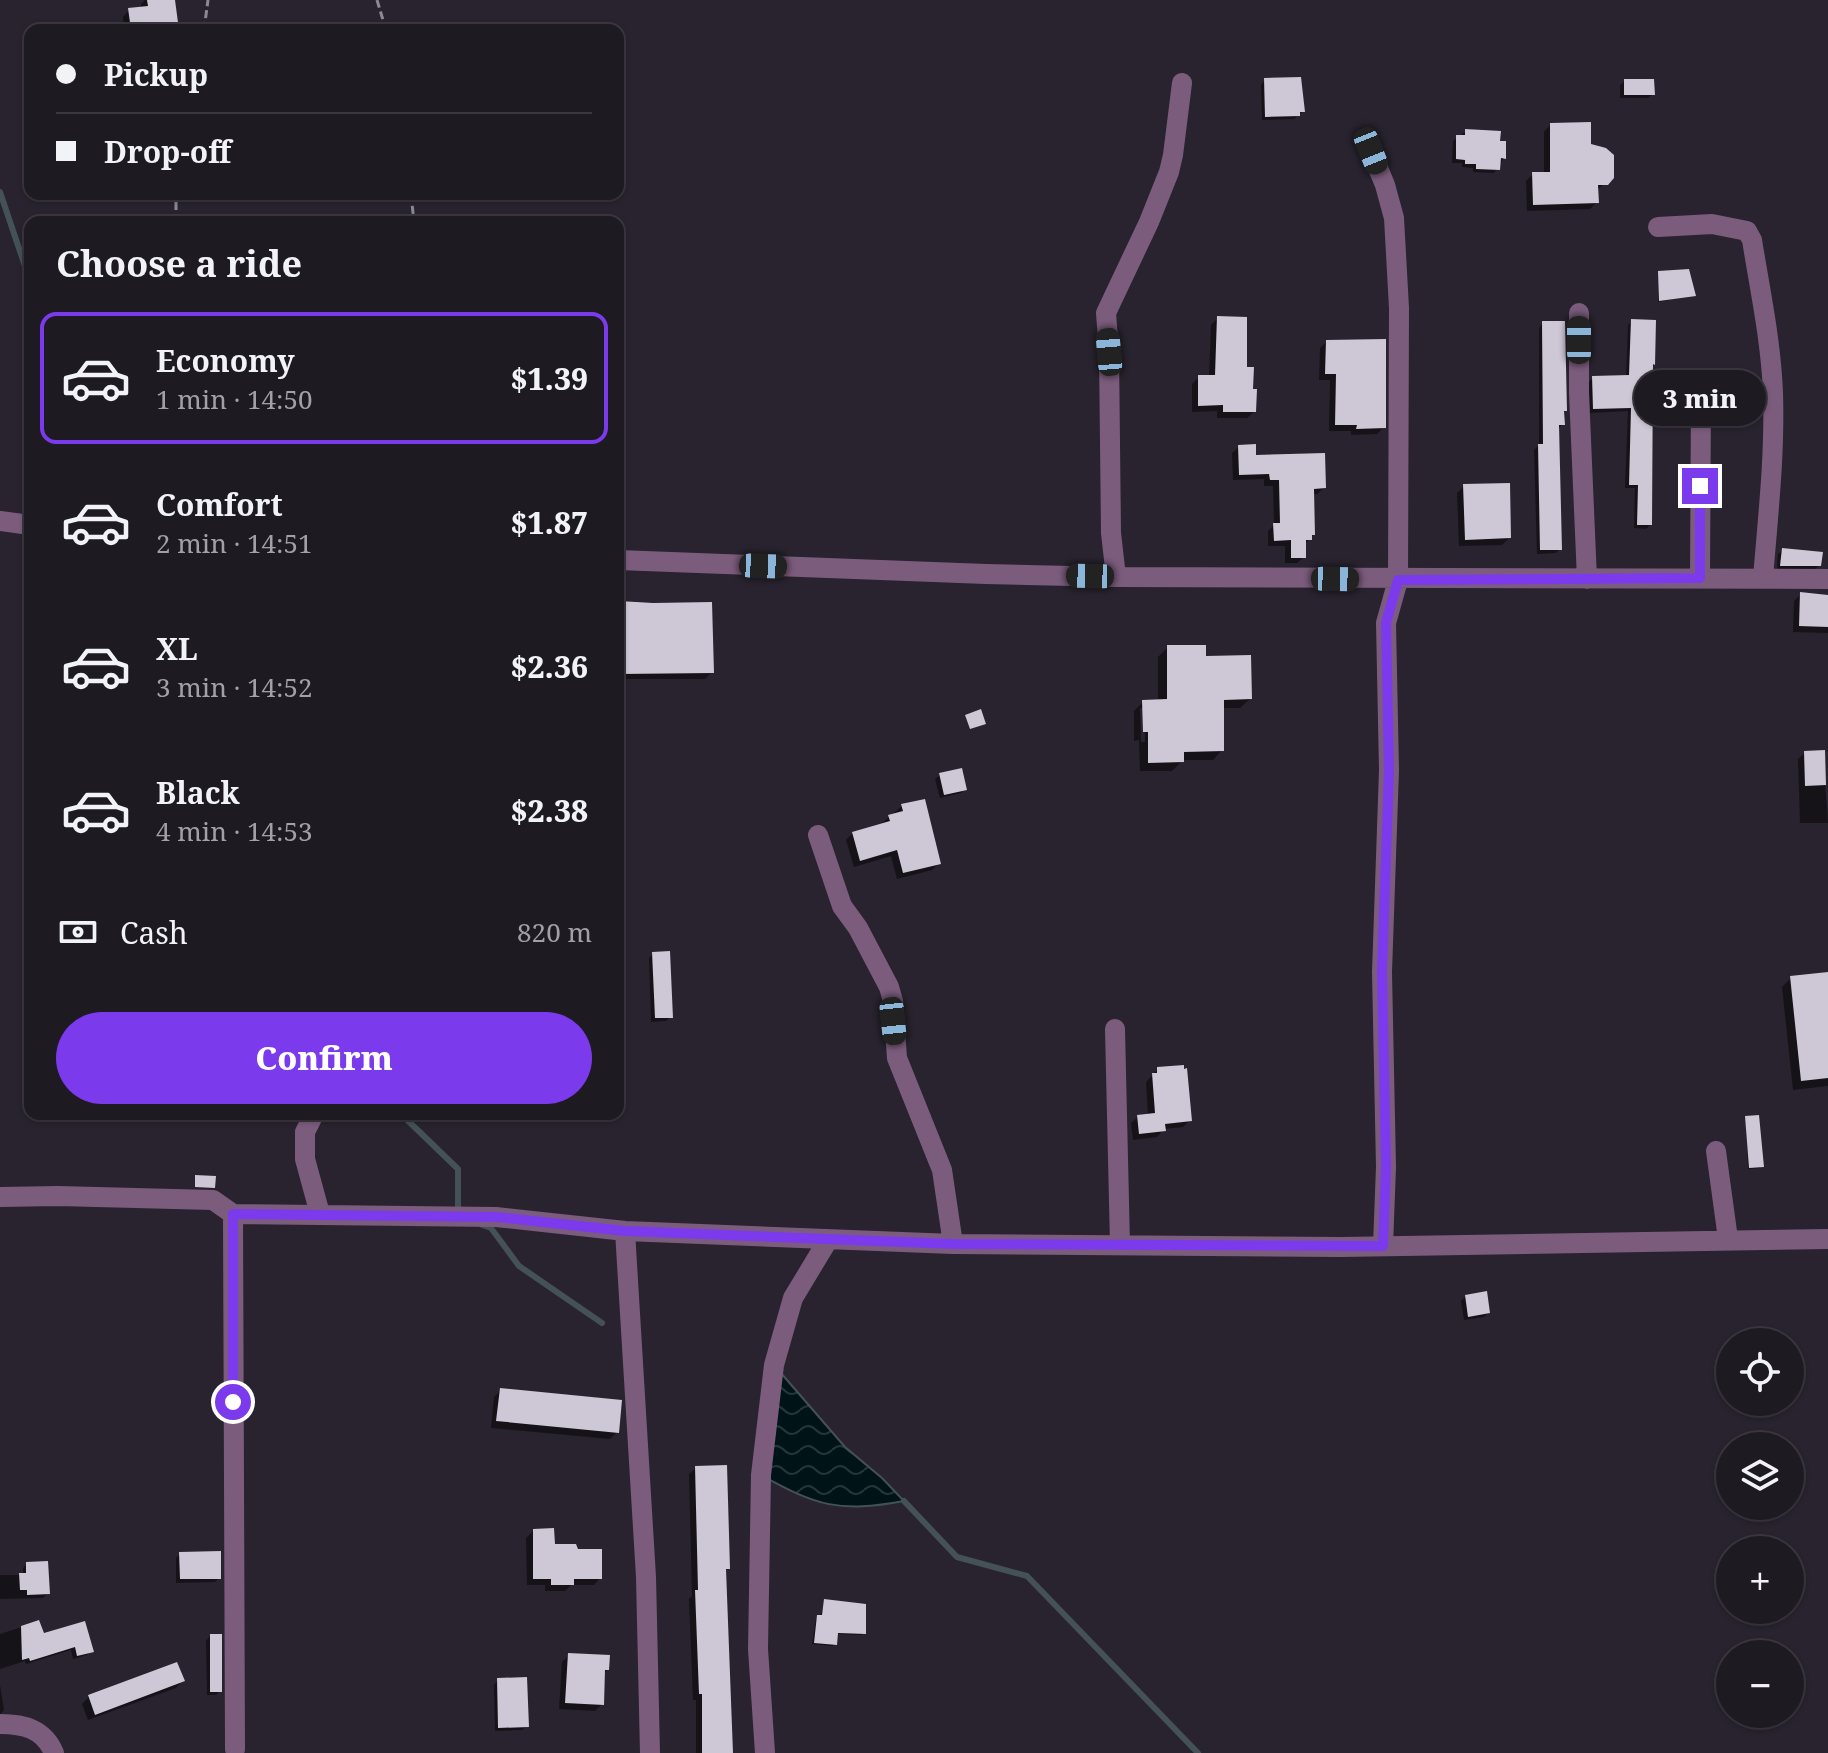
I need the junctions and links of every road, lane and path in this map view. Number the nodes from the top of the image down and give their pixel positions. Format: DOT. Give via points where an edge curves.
graph roads {
  1 [pos="208,0"];
  2 [pos="377,0"];
  3 [pos="205,24"];
  4 [pos="384,24"];
  5 [pos="1182,83"];
  6 [pos="1371,151"];
  7 [pos="1658,227"];
  8 [pos="1579,313"];
  9 [pos="1701,393"];
  10 [pos="0,521"];
  11 [pos="24,524"];
  12 [pos="624,560"];
  13 [pos="1116,577"];
  14 [pos="1700,578"];
  15 [pos="1763,578"];
  16 [pos="1587,579"];
  17 [pos="1828,579"];
  18 [pos="1398,580"];
  19 [pos="818,835"];
  20 [pos="1115,1029"];
  21 [pos="311,1120"];
  22 [pos="1716,1151"];
  23 [pos="0,1197"];
  24 [pos="233,1214"];
  25 [pos="320,1214"];
  26 [pos="625,1231"];
  27 [pos="1728,1239"];
  28 [pos="1828,1239"];
  29 [pos="828,1240"];
  30 [pos="953,1244"];
  31 [pos="1120,1245"];
  32 [pos="1383,1246"];
  33 [pos="0,1724"];
  34 [pos="235,1749"];
  35 [pos="54,1753"];
  36 [pos="650,1753"];
  37 [pos="765,1753"];
  1 -- 3 [label="path"];
  2 -- 4 [label="path"];
  5 -- 13 [label="street" via="1169,172 1106,313"];
  6 -- 18 [label="street" via="1394,218 1399,308"];
  7 -- 15 [label="street" via="1712,224 1747,231 1752,240 1773,394"];
  8 -- 16 [label="street"];
  9 -- 14 [label="street"];
  10 -- 11 [label="street"];
  12 -- 13 [label="street"];
  13 -- 18 [label="street"];
  14 -- 15 [label="street"];
  14 -- 16 [label="street"];
  15 -- 17 [label="street"];
  16 -- 18 [label="street"];
  18 -- 32 [label="street" via="1386,623"];
  19 -- 30 [label="street" via="842,906 889,987 897,1058 942,1170"];
  20 -- 31 [label="street"];
  21 -- 25 [label="street" via="305,1132 305,1159"];
  22 -- 27 [label="street"];
  23 -- 24 [label="street" via="213,1200"];
  24 -- 25 [label="street"];
  24 -- 34 [label="street"];
  25 -- 26 [label="street" via="496,1217"];
  26 -- 29 [label="street"];
  26 -- 36 [label="street" via="646,1577"];
  27 -- 28 [label="street"];
  27 -- 32 [label="street"];
  29 -- 30 [label="street"];
  29 -- 37 [label="street" via="793,1298 774,1365 760,1491 758,1649"];
  30 -- 31 [label="street"];
  31 -- 32 [label="street"];
  33 -- 35 [label="street" via="39,1732"];
}
